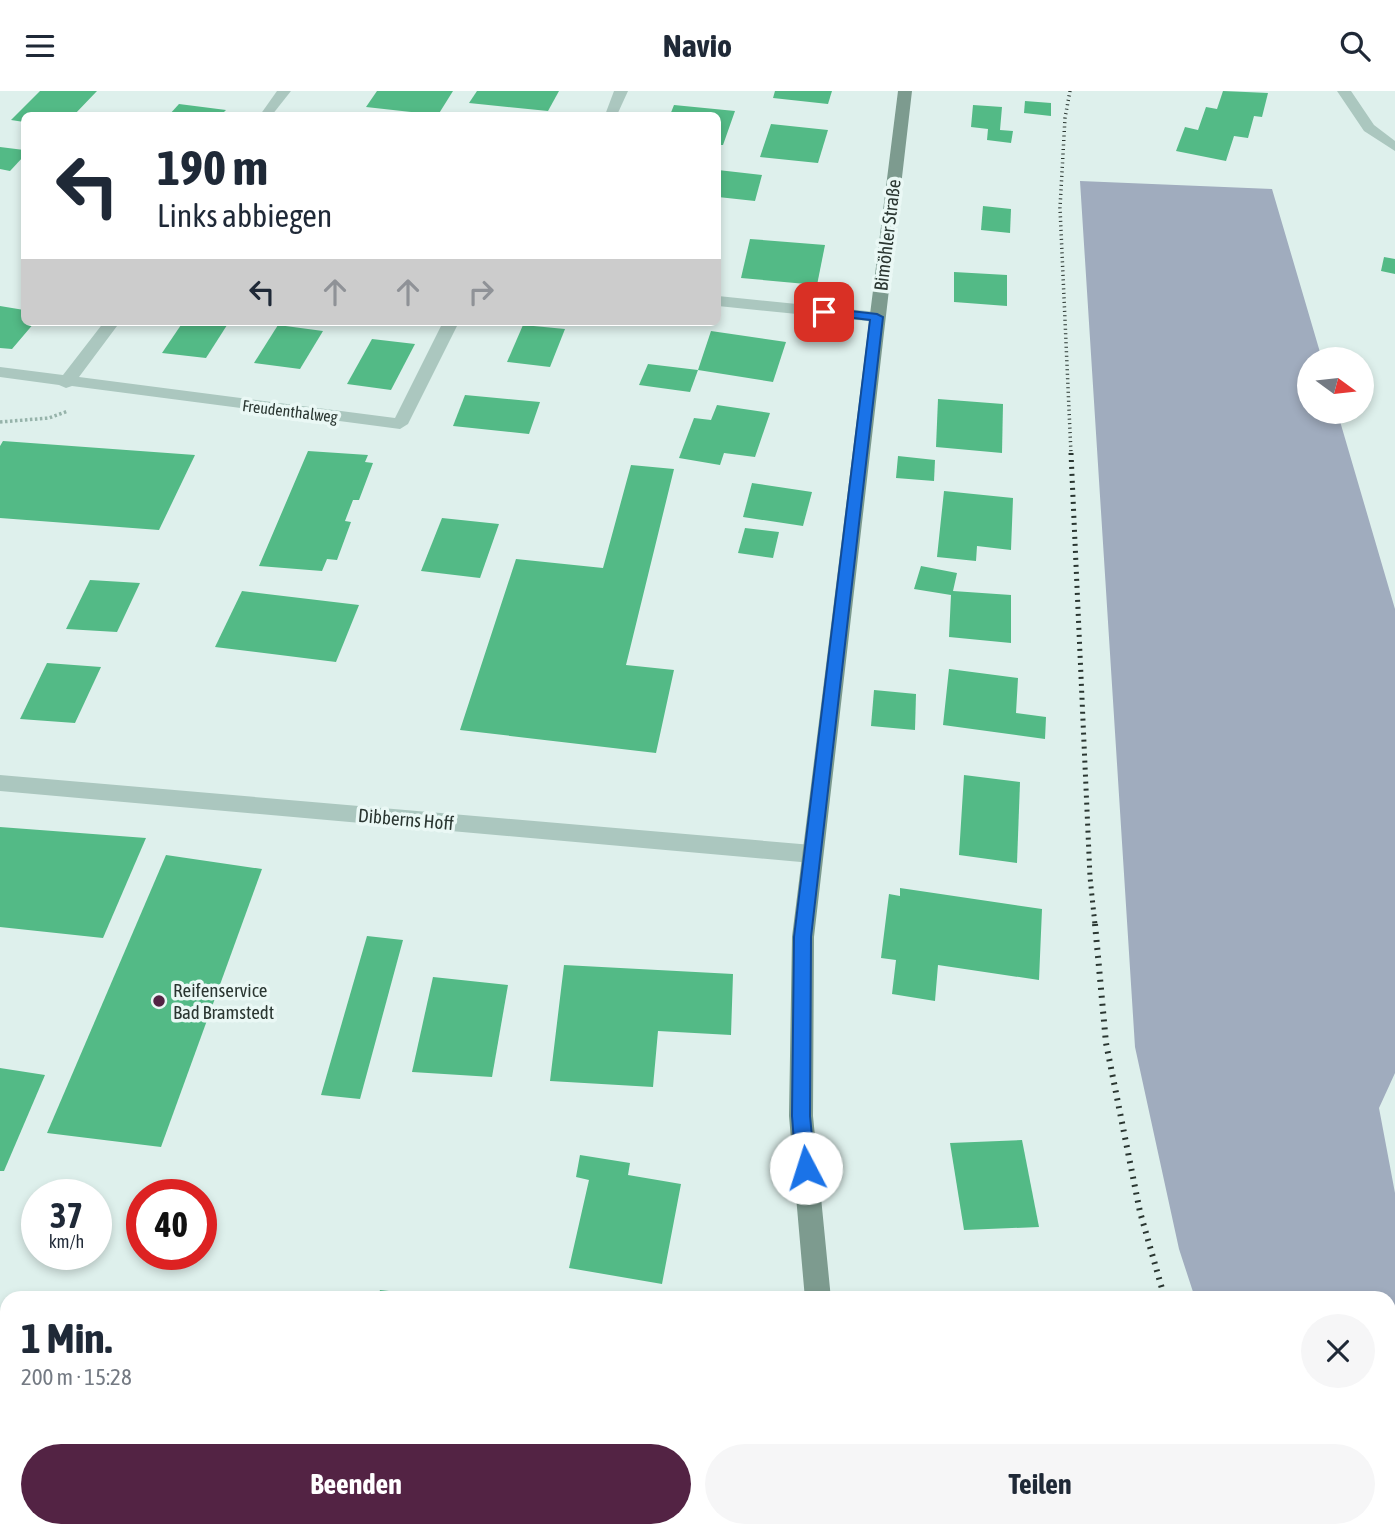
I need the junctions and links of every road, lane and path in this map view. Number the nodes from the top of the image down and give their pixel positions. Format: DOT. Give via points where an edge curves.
graph roads {
  1 [pos="284,91"];
  2 [pos="621,91"];
  3 [pos="905,91"];
  4 [pos="1344,91"];
  5 [pos="268,112"];
  6 [pos="612,112"];
  7 [pos="1395,147"];
  8 [pos="721,301"];
  9 [pos="877,317"];
  10 [pos="109,326"];
  11 [pos="449,326"];
  12 [pos="0,372"];
  13 [pos="66,383"];
  14 [pos="0,422"];
  15 [pos="0,783"];
  16 [pos="812,854"];
  17 [pos="817,1291"];
  1 -- 5 [label="street"];
  2 -- 6 [label="street"];
  3 -- 9 [label="street, Bimöhler Straße"];
  4 -- 7 [label="street" via="1369,128"];
  8 -- 9 [label="street"];
  9 -- 16 [label="street, Bimöhler Straße"];
  10 -- 13 [label="street"];
  11 -- 13 [label="street, Freudenthalweg" via="400,425"];
  12 -- 13 [label="street"];
  13 -- 14 [label="path" via="81,399 69,411 50,418"];
  15 -- 16 [label="street, Dibberns Hoff"];
  16 -- 17 [label="street, Bimöhler Straße" via="803,937 801,1116"];
}
